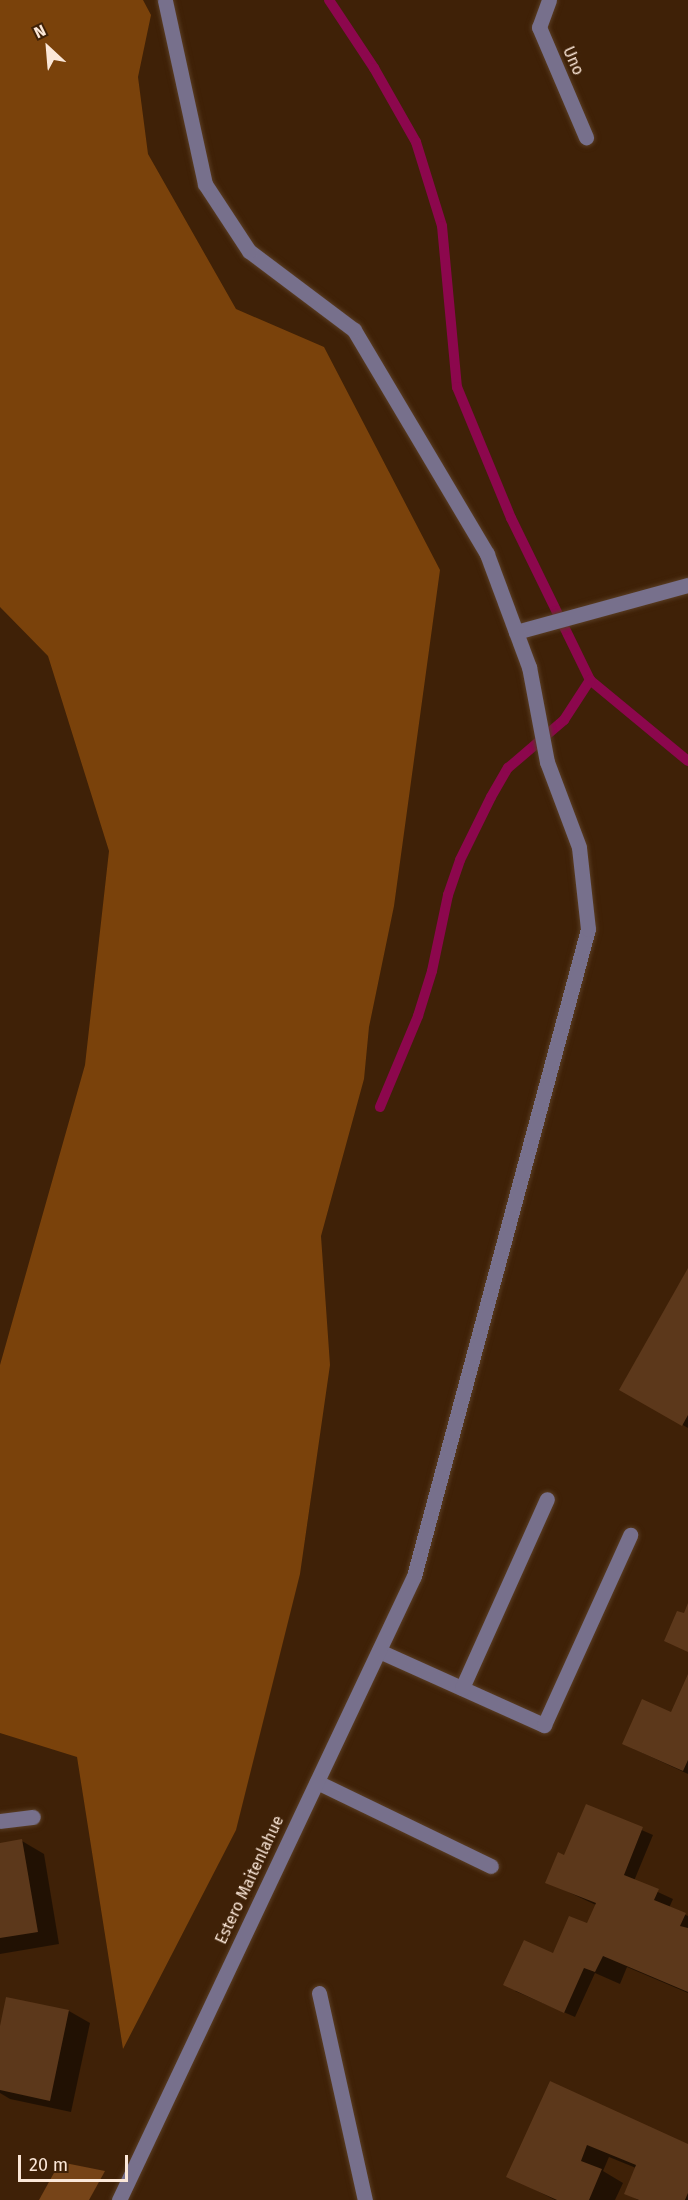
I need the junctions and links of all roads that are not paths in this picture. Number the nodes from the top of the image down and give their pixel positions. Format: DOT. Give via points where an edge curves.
graph roads {
  1 [pos="165,0"];
  2 [pos="549,0"];
  3 [pos="586,136"];
  4 [pos="688,585"];
  5 [pos="516,632"];
  6 [pos="548,1499"];
  7 [pos="630,1535"];
  8 [pos="379,1651"];
  9 [pos="462,1688"];
  10 [pos="317,1782"];
  11 [pos="33,1816"];
  12 [pos="0,1821"];
  13 [pos="491,1866"];
  14 [pos="319,1993"];
  15 [pos="119,2200"];
  16 [pos="365,2200"];
  1 -- 5 [label="street, Estero Maitenlahue" via="205,184 249,251 354,330 487,554"];
  2 -- 3 [label="street, Uno" via="539,27"];
  4 -- 5 [label="street"];
  5 -- 8 [label="street, Estero Maitenlahue" via="529,667 548,762 579,847 588,929 414,1576"];
  6 -- 9 [label="street"];
  7 -- 9 [label="street" via="544,1725"];
  8 -- 9 [label="street"];
  8 -- 10 [label="street, Estero Maitenlahue"];
  10 -- 13 [label="street"];
  10 -- 15 [label="street, Estero Maitenlahue"];
  11 -- 12 [label="street"];
  14 -- 16 [label="street"];
}
